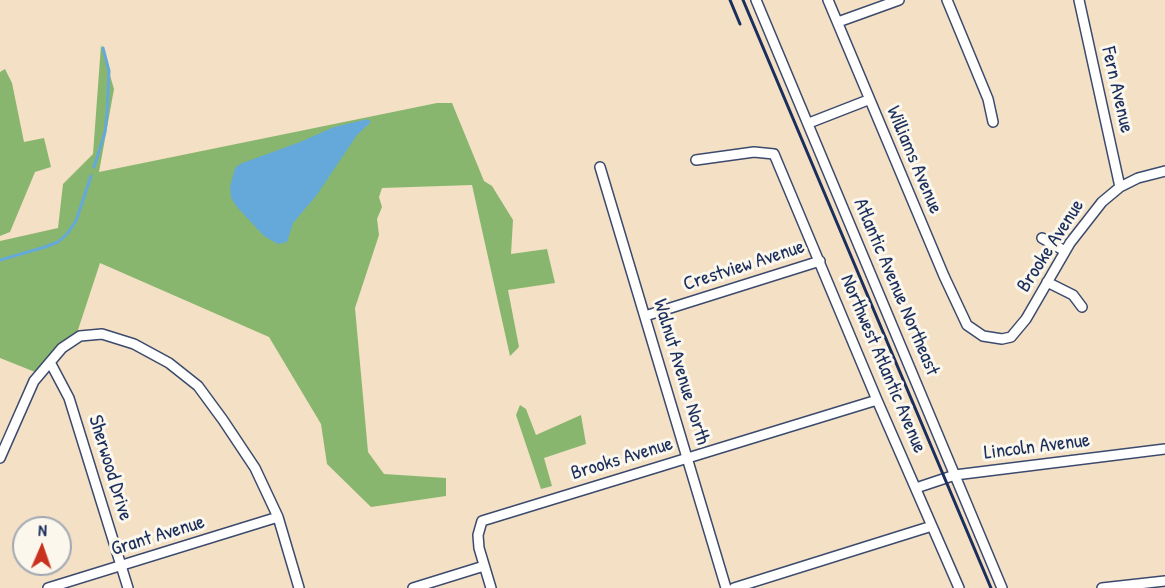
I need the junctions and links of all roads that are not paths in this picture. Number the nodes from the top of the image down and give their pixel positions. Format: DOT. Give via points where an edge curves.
graph roads {
  1 [pos="756,0"];
  2 [pos="828,0"];
  3 [pos="899,0"];
  4 [pos="947,0"];
  5 [pos="1079,0"];
  6 [pos="838,22"];
  7 [pos="868,100"];
  8 [pos="993,122"];
  9 [pos="809,123"];
  10 [pos="696,160"];
  11 [pos="600,167"];
  12 [pos="1165,171"];
  13 [pos="1120,187"];
  14 [pos="1042,238"];
  15 [pos="1065,251"];
  16 [pos="820,261"];
  17 [pos="1047,282"];
  18 [pos="1082,307"];
  19 [pos="645,316"];
  20 [pos="974,330"];
  21 [pos="50,362"];
  22 [pos="877,400"];
  23 [pos="1165,449"];
  24 [pos="0,458"];
  25 [pos="688,458"];
  26 [pos="955,475"];
  27 [pos="916,488"];
  28 [pos="278,517"];
  29 [pos="932,526"];
  30 [pos="484,566"];
  31 [pos="121,567"];
  32 [pos="1165,581"];
  33 [pos="48,588"];
  34 [pos="128,588"];
  35 [pos="299,588"];
  36 [pos="413,588"];
  37 [pos="491,588"];
  38 [pos="726,588"];
  39 [pos="734,588"];
  40 [pos="959,588"];
  41 [pos="1002,588"];
  42 [pos="1102,588"];
  1 -- 9 [label="street, Atlantic Avenue Northeast"];
  2 -- 6 [label="street, Williams Avenue"];
  3 -- 6 [label="street"];
  4 -- 8 [label="street" via="988,99"];
  5 -- 13 [label="street, Fern Avenue"];
  6 -- 7 [label="street, Williams Avenue"];
  7 -- 9 [label="street"];
  7 -- 20 [label="street, Williams Avenue" via="944,276"];
  9 -- 26 [label="street, Atlantic Avenue Northeast"];
  10 -- 16 [label="street, Northwest Atlantic Avenue" via="754,152 774,154"];
  11 -- 19 [label="street, Walnut Avenue North"];
  12 -- 13 [label="street, Brooke Avenue"];
  13 -- 15 [label="street, Brooke Avenue" via="1091,215"];
  14 -- 15 [label="street"];
  15 -- 17 [label="street, Brooke Avenue"];
  16 -- 19 [label="street, Crestview Avenue"];
  16 -- 22 [label="street, Northwest Atlantic Avenue"];
  17 -- 18 [label="street" via="1073,295"];
  17 -- 20 [label="street, Brooke Avenue" via="1011,337 983,336"];
  19 -- 25 [label="street, Walnut Avenue North"];
  21 -- 24 [label="street" via="34,381"];
  21 -- 28 [label="street" via="80,336 102,334 134,344 169,363 198,386 223,420 255,468"];
  21 -- 31 [label="street, Sherwood Drive" via="69,398"];
  22 -- 25 [label="street, Brooks Avenue"];
  22 -- 27 [label="street, Northwest Atlantic Avenue"];
  23 -- 26 [label="street, Lincoln Avenue"];
  25 -- 30 [label="street, Brooks Avenue" via="491,517 482,522 478,535"];
  25 -- 38 [label="street, Walnut Avenue North"];
  26 -- 27 [label="street, Lincoln Avenue"];
  26 -- 41 [label="street, Atlantic Avenue Northeast"];
  27 -- 29 [label="street, Northwest Atlantic Avenue"];
  28 -- 31 [label="street, Grant Avenue"];
  28 -- 35 [label="street"];
  29 -- 39 [label="street"];
  29 -- 40 [label="street, Northwest Atlantic Avenue"];
  30 -- 36 [label="street"];
  30 -- 37 [label="street"];
  31 -- 33 [label="street, Grant Avenue"];
  31 -- 34 [label="street, Sherwood Drive"];
  32 -- 42 [label="street"];
}
